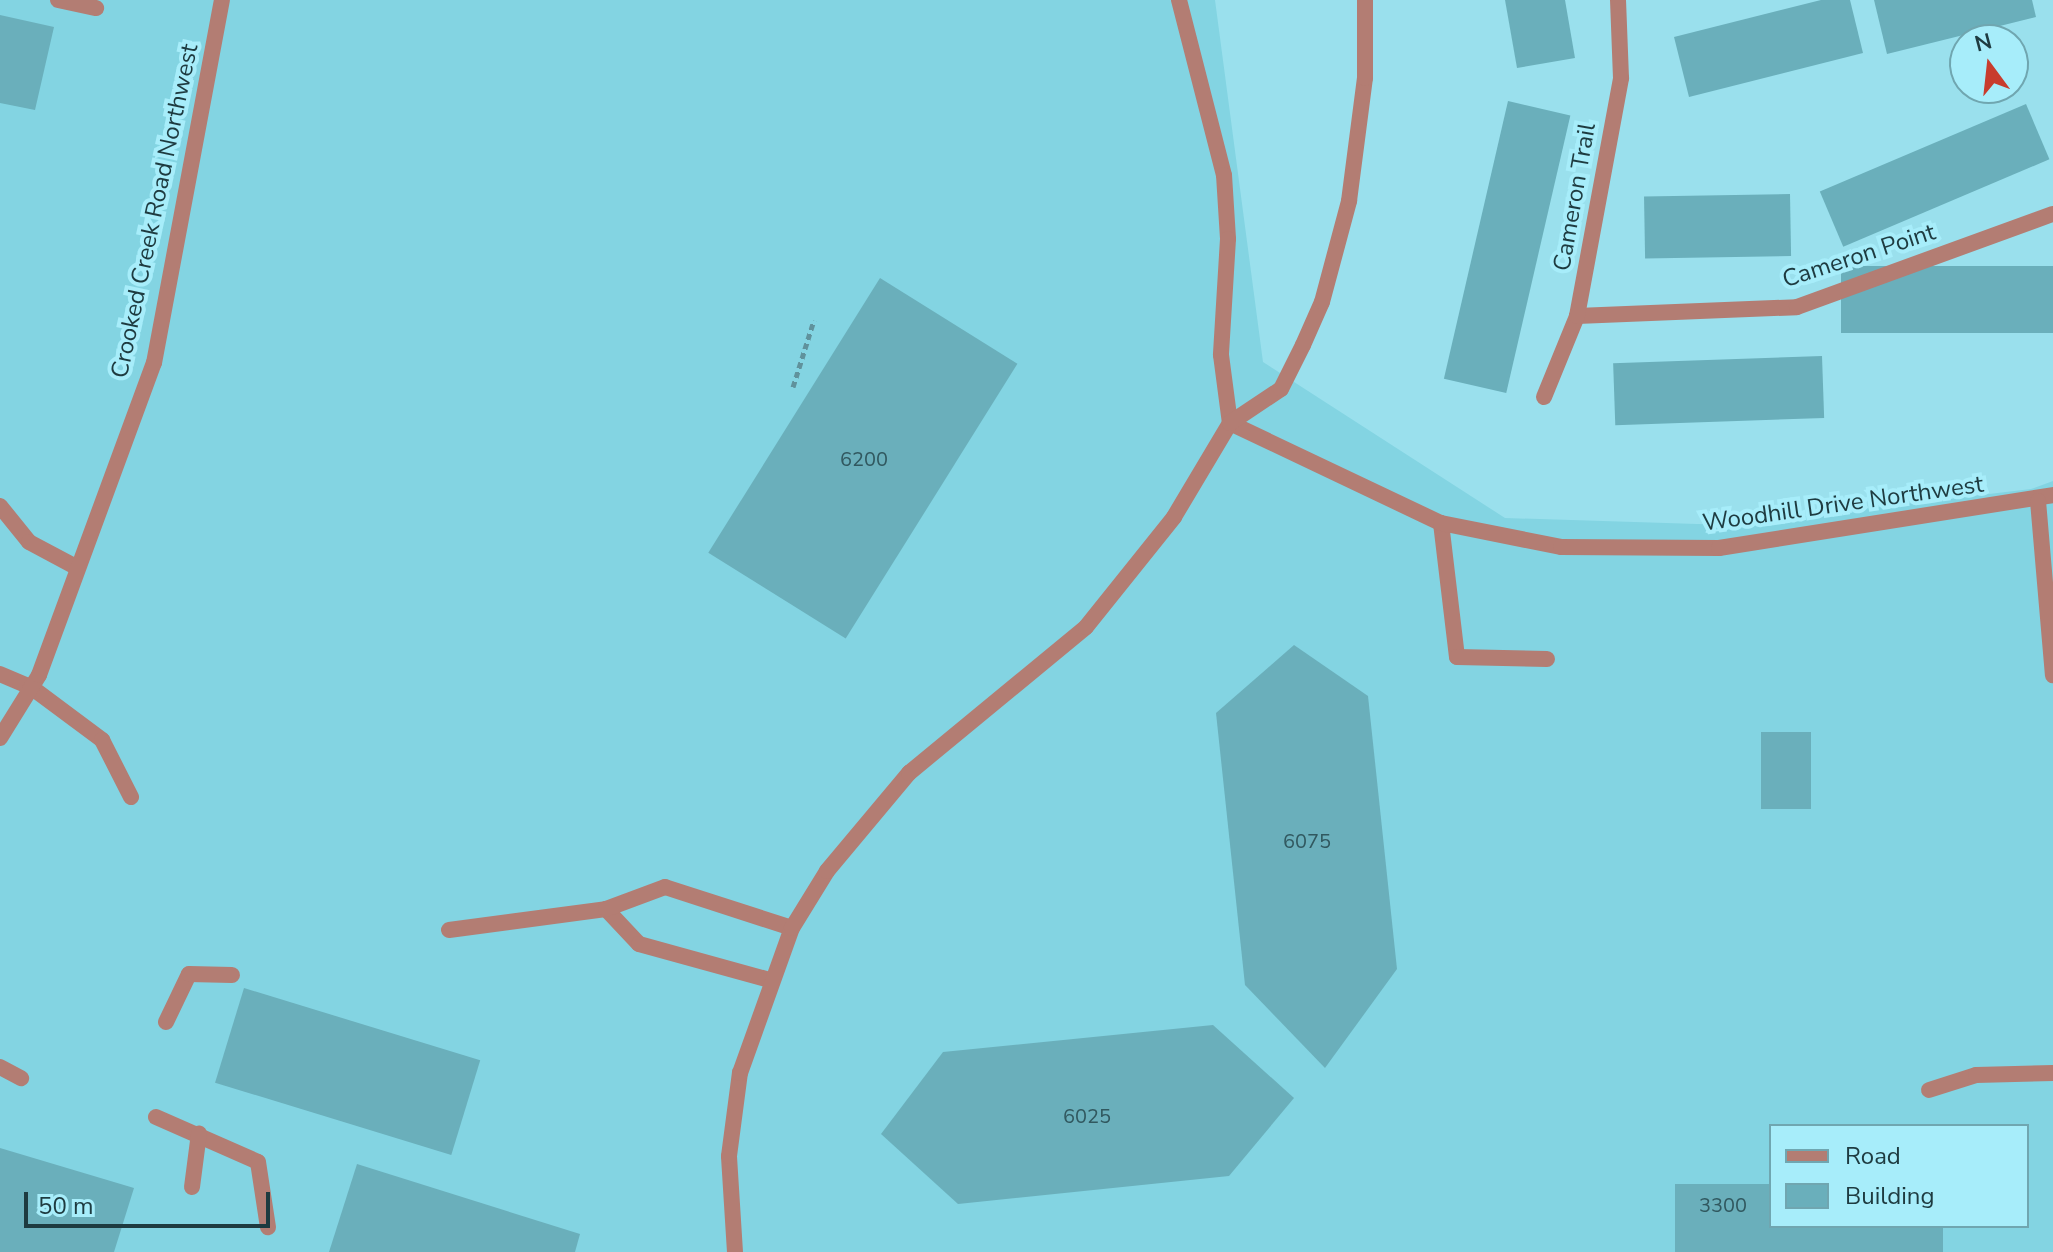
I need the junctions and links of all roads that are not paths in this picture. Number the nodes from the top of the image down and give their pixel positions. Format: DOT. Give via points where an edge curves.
graph roads {
  1 [pos="58,0"];
  2 [pos="222,0"];
  3 [pos="1179,0"];
  4 [pos="1365,0"];
  5 [pos="1618,0"];
  6 [pos="96,8"];
  7 [pos="2053,214"];
  8 [pos="1577,316"];
  9 [pos="1544,397"];
  10 [pos="1230,423"];
  11 [pos="2045,498"];
  12 [pos="0,506"];
  13 [pos="1441,523"];
  14 [pos="78,568"];
  15 [pos="1547,659"];
  16 [pos="0,674"];
  17 [pos="2053,675"];
  18 [pos="31,687"];
  19 [pos="0,738"];
  20 [pos="131,797"];
  21 [pos="606,909"];
  22 [pos="792,928"];
  23 [pos="449,930"];
  24 [pos="232,975"];
  25 [pos="770,980"];
  26 [pos="166,1022"];
  27 [pos="0,1067"];
  28 [pos="2053,1073"];
  29 [pos="21,1078"];
  30 [pos="1929,1090"];
  31 [pos="156,1117"];
  32 [pos="199,1133"];
  33 [pos="192,1187"];
  34 [pos="268,1227"];
  35 [pos="735,1252"];
  1 -- 6 [label="street"];
  2 -- 14 [label="street, Crooked Creek Road Northwest" via="154,363"];
  3 -- 10 [label="street" via="1224,175 1228,239 1221,355"];
  4 -- 10 [label="street" via="1365,78 1356,155 1322,302 1281,389"];
  5 -- 8 [label="street, Cameron Trail" via="1621,78"];
  7 -- 8 [label="street, Cameron Point" via="1797,307"];
  8 -- 9 [label="street, Cameron Trail"];
  10 -- 13 [label="street, Woodhill Drive Northwest"];
  10 -- 22 [label="street" via="1174,517 1106,604 1086,627 909,773 864,822"];
  11 -- 13 [label="street, Woodhill Drive Northwest" via="1719,548 1561,547"];
  11 -- 17 [label="street"];
  12 -- 14 [label="street" via="29,542"];
  13 -- 15 [label="street" via="1457,657"];
  14 -- 18 [label="street, Crooked Creek Road Northwest"];
  16 -- 18 [label="street"];
  18 -- 19 [label="street, Crooked Creek Road Northwest"];
  18 -- 20 [label="street" via="102,740"];
  21 -- 22 [label="street" via="665,887"];
  21 -- 23 [label="street"];
  21 -- 25 [label="street" via="639,944"];
  22 -- 25 [label="street"];
  24 -- 26 [label="street" via="189,974"];
  25 -- 35 [label="street" via="740,1073 729,1156"];
  27 -- 29 [label="street"];
  28 -- 30 [label="street" via="1976,1075"];
  31 -- 32 [label="street"];
  32 -- 33 [label="street"];
  32 -- 34 [label="street" via="258,1162"];
}
